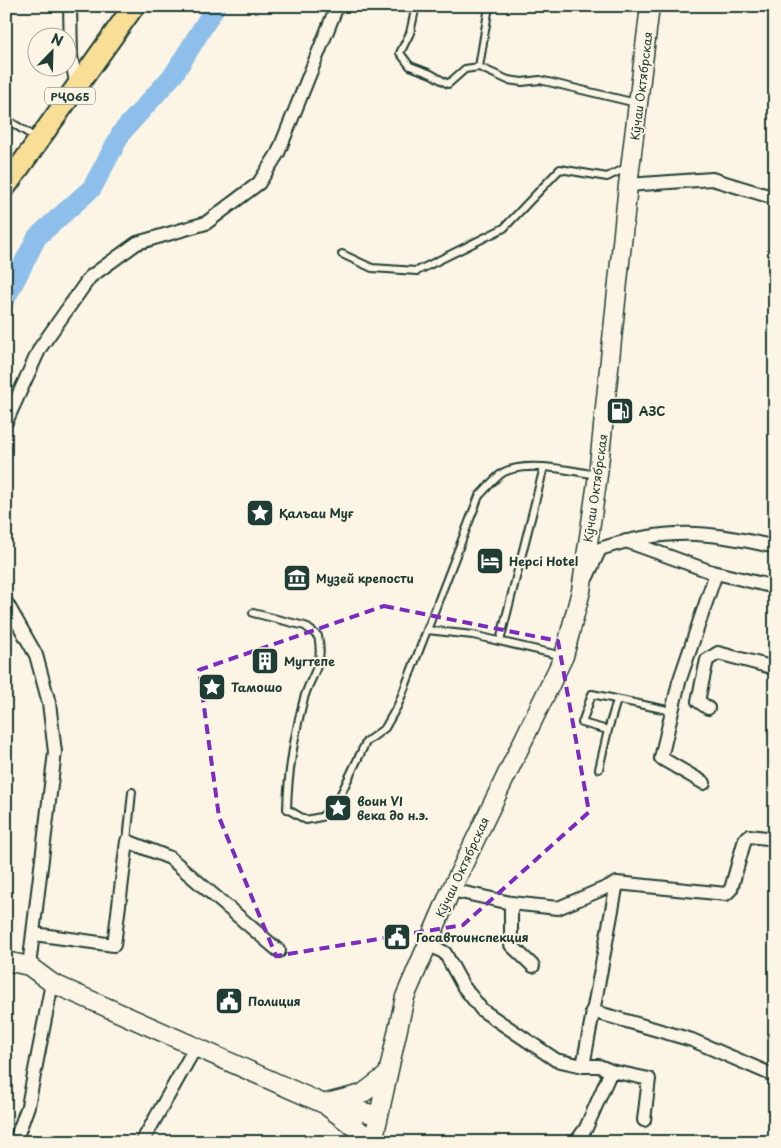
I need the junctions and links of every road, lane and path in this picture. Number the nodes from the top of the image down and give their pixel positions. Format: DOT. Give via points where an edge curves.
graph roads {
  1 [pos="70,6"];
  2 [pos="134,6"];
  3 [pos="338,6"];
  4 [pos="406,6"];
  5 [pos="490,6"];
  6 [pos="650,6"];
  7 [pos="479,67"];
  8 [pos="77,87"];
  9 [pos="639,104"];
  10 [pos="6,119"];
  11 [pos="39,140"];
  12 [pos="631,165"];
  13 [pos="628,185"];
  14 [pos="6,186"];
  15 [pos="775,198"];
  16 [pos="342,254"];
  17 [pos="6,422"];
  18 [pos="544,467"];
  19 [pos="598,476"];
  20 [pos="626,541"];
  21 [pos="775,548"];
  22 [pos="716,574"];
  23 [pos="775,587"];
  24 [pos="581,591"];
  25 [pos="6,602"];
  26 [pos="253,613"];
  27 [pos="427,630"];
  28 [pos="500,641"];
  29 [pos="564,656"];
  30 [pos="775,668"];
  31 [pos="617,700"];
  32 [pos="708,708"];
  33 [pos="672,712"];
  34 [pos="608,730"];
  35 [pos="599,770"];
  36 [pos="704,784"];
  37 [pos="132,792"];
  38 [pos="775,840"];
  39 [pos="127,841"];
  40 [pos="617,883"];
  41 [pos="450,890"];
  42 [pos="511,904"];
  43 [pos="34,934"];
  44 [pos="427,943"];
  45 [pos="279,951"];
  46 [pos="6,961"];
  47 [pos="29,966"];
  48 [pos="533,966"];
  49 [pos="52,983"];
  50 [pos="592,1011"];
  51 [pos="195,1048"];
  52 [pos="584,1066"];
  53 [pos="611,1071"];
  54 [pos="387,1074"];
  55 [pos="775,1076"];
  56 [pos="324,1104"];
  57 [pos="378,1115"];
  58 [pos="644,1120"];
  59 [pos="15,1142"];
  60 [pos="142,1142"];
  61 [pos="372,1142"];
  62 [pos="576,1142"];
  1 -- 8 [label="street" via="71,56"];
  2 -- 8 [label="main road, РҶ065"];
  3 -- 17 [label="street" via="278,153 259,182 206,223 137,243 90,277 40,348"];
  4 -- 7 [label="lane" via="415,10 410,33 400,53 410,66 448,84 465,69"];
  5 -- 7 [label="lane"];
  6 -- 9 [label="main road, Кӯчаи Октябрская"];
  7 -- 9 [label="lane" via="508,80 540,80"];
  8 -- 11 [label="main road, РҶ065"];
  9 -- 12 [label="main road, Кӯчаи Октябрская"];
  10 -- 11 [label="lane"];
  11 -- 14 [label="main road, РҶ065"];
  12 -- 13 [label="main road, Кӯчаи Октябрская"];
  12 -- 16 [label="lane" via="607,178 560,169 504,228 417,271 372,268"];
  13 -- 15 [label="street" via="712,179"];
  13 -- 19 [label="main road, Кӯчаи Октябрская"];
  18 -- 19 [label="lane"];
  18 -- 27 [label="lane" via="525,467 502,473 479,496"];
  18 -- 28 [label="lane"];
  19 -- 24 [label="main road, Кӯчаи Октябрская"];
  20 -- 21 [label="street" via="669,533 704,533"];
  20 -- 22 [label="street"];
  20 -- 24 [label="street" via="600,549"];
  22 -- 23 [label="street"];
  22 -- 33 [label="street"];
  24 -- 29 [label="main road, Кӯчаи Октябрская"];
  25 -- 43 [label="street" via="36,655 49,703 55,752"];
  26 -- 27 [label="lane" via="305,626 318,636 321,649 316,674 303,700 288,777 287,808 306,820 321,817 336,804 366,742 385,728"];
  27 -- 28 [label="lane" via="473,634"];
  28 -- 29 [label="lane"];
  29 -- 41 [label="main road, Кӯчаи Октябрская"];
  30 -- 32 [label="street" via="718,653 707,660 698,701"];
  31 -- 33 [label="lane"];
  31 -- 34 [label="lane"];
  31 -- 34 [label="lane" via="592,694 582,723"];
  33 -- 36 [label="street" via="661,758"];
  34 -- 35 [label="lane"];
  37 -- 39 [label="lane"];
  38 -- 40 [label="street" via="757,836 745,839 731,889 726,894"];
  39 -- 43 [label="street" via="114,945"];
  39 -- 45 [label="street" via="170,858"];
  40 -- 42 [label="street" via="558,908"];
  40 -- 50 [label="street"];
  41 -- 42 [label="street"];
  41 -- 44 [label="main road, Кӯчаи Октябрская"];
  42 -- 48 [label="street" via="511,945"];
  43 -- 47 [label="street"];
  44 -- 52 [label="street" via="445,953 463,986 482,1010 556,1060"];
  44 -- 54 [label="main road, Кӯчаи Октябрская" via="405,997"];
  46 -- 47 [label="main road"];
  47 -- 49 [label="main road"];
  49 -- 51 [label="main road"];
  49 -- 59 [label="street" via="28,1106"];
  50 -- 52 [label="street"];
  50 -- 55 [label="street" via="692,1040"];
  51 -- 56 [label="main road"];
  51 -- 60 [label="street"];
  52 -- 53 [label="street" via="599,1066"];
  53 -- 58 [label="street" via="649,1079"];
  53 -- 62 [label="street" via="586,1128"];
  54 -- 56 [label="main road" via="362,1094"];
  54 -- 57 [label="main road, Кӯчаи Октябрская"];
  56 -- 57 [label="main road"];
  56 -- 61 [label="main road"];
  57 -- 61 [label="main road, Кӯчаи Октябрская"];
}
